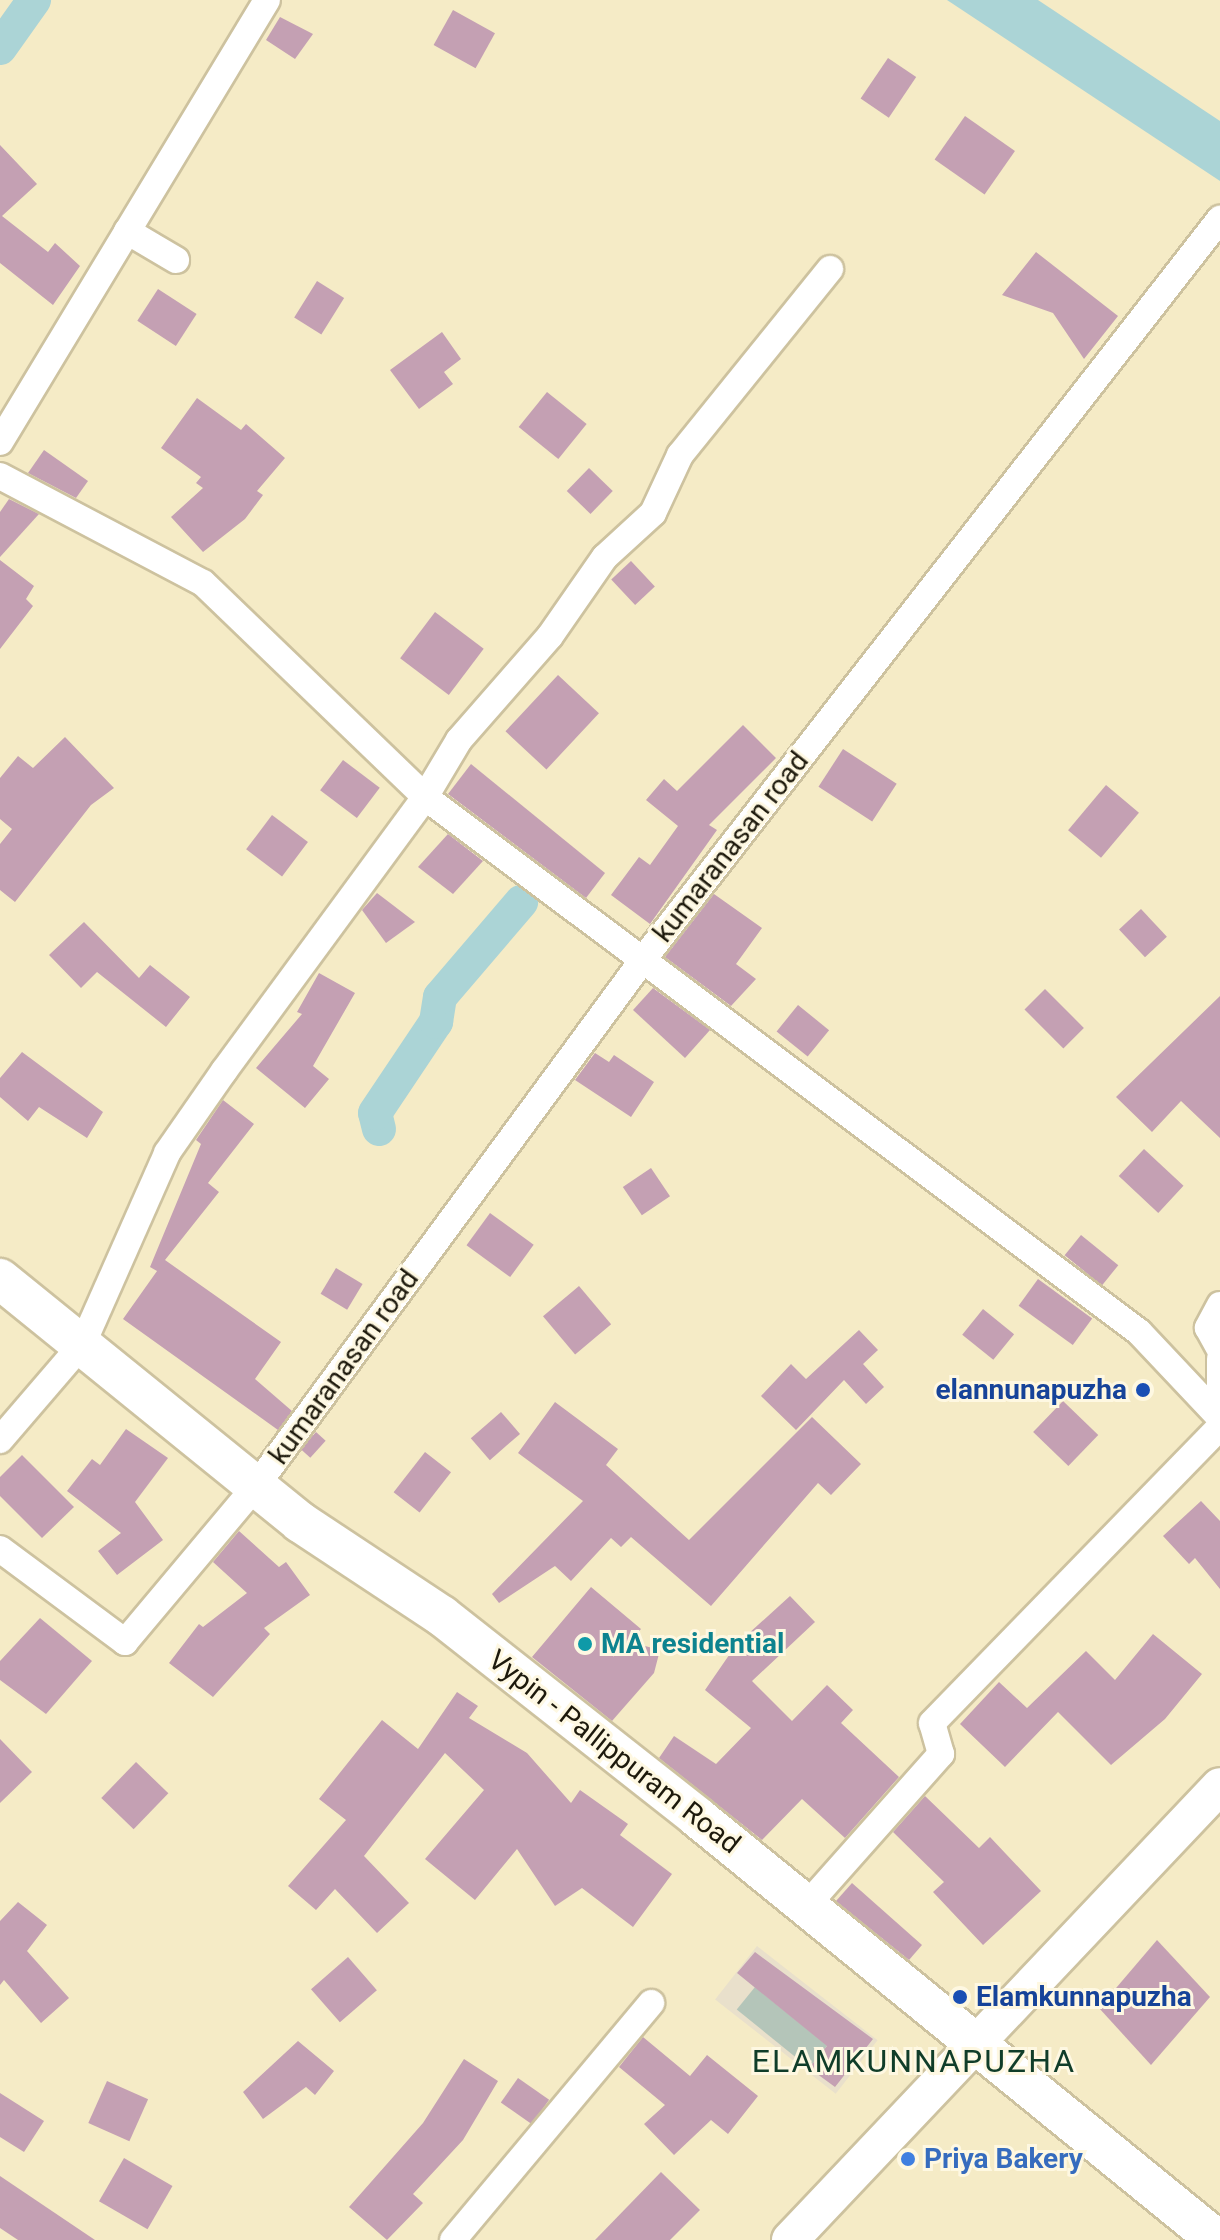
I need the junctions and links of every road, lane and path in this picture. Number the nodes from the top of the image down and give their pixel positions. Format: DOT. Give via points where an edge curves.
graph roads {
  1 [pos="267,0"];
  2 [pos="1220,219"];
  3 [pos="127,231"];
  4 [pos="176,260"];
  5 [pos="830,269"];
  6 [pos="0,442"];
  7 [pos="0,476"];
  8 [pos="425,797"];
  9 [pos="645,957"];
  10 [pos="0,1279"];
  11 [pos="1220,1305"];
  12 [pos="83,1343"];
  13 [pos="1220,1350"];
  14 [pos="1220,1359"];
  15 [pos="1220,1409"];
  16 [pos="1220,1418"];
  17 [pos="1220,1427"];
  18 [pos="0,1440"];
  19 [pos="256,1486"];
  20 [pos="0,1549"];
  21 [pos="1220,1786"];
  22 [pos="807,1905"];
  23 [pos="651,2003"];
  24 [pos="977,2042"];
  25 [pos="453,2240"];
  26 [pos="790,2240"];
  27 [pos="1217,2240"];
  1 -- 3 [label="street"];
  2 -- 9 [label="street, kumaranasan road"];
  3 -- 4 [label="street"];
  3 -- 6 [label="street"];
  5 -- 8 [label="street" via="680,455 653,513 605,557 550,636 459,740"];
  7 -- 8 [label="street" via="203,583"];
  8 -- 9 [label="street"];
  8 -- 12 [label="street" via="167,1153"];
  9 -- 16 [label="street" via="1139,1332"];
  9 -- 19 [label="street, kumaranasan road"];
  10 -- 12 [label="main road, Vypin - Pallippuram Road"];
  11 -- 13 [label="street" via="1208,1328"];
  12 -- 18 [label="street"];
  12 -- 19 [label="main road, Vypin - Pallippuram Road"];
  14 -- 15 [label="street"];
  17 -- 22 [label="street" via="932,1723 941,1754"];
  19 -- 20 [label="street, kumaranasan road" via="125,1642"];
  19 -- 22 [label="main road, Vypin - Pallippuram Road" via="442,1616"];
  21 -- 24 [label="main road"];
  22 -- 24 [label="main road, Vypin - Pallippuram Road"];
  23 -- 25 [label="street"];
  24 -- 26 [label="main road"];
  24 -- 27 [label="main road, Vypin - Pallippuram Road"];
}
